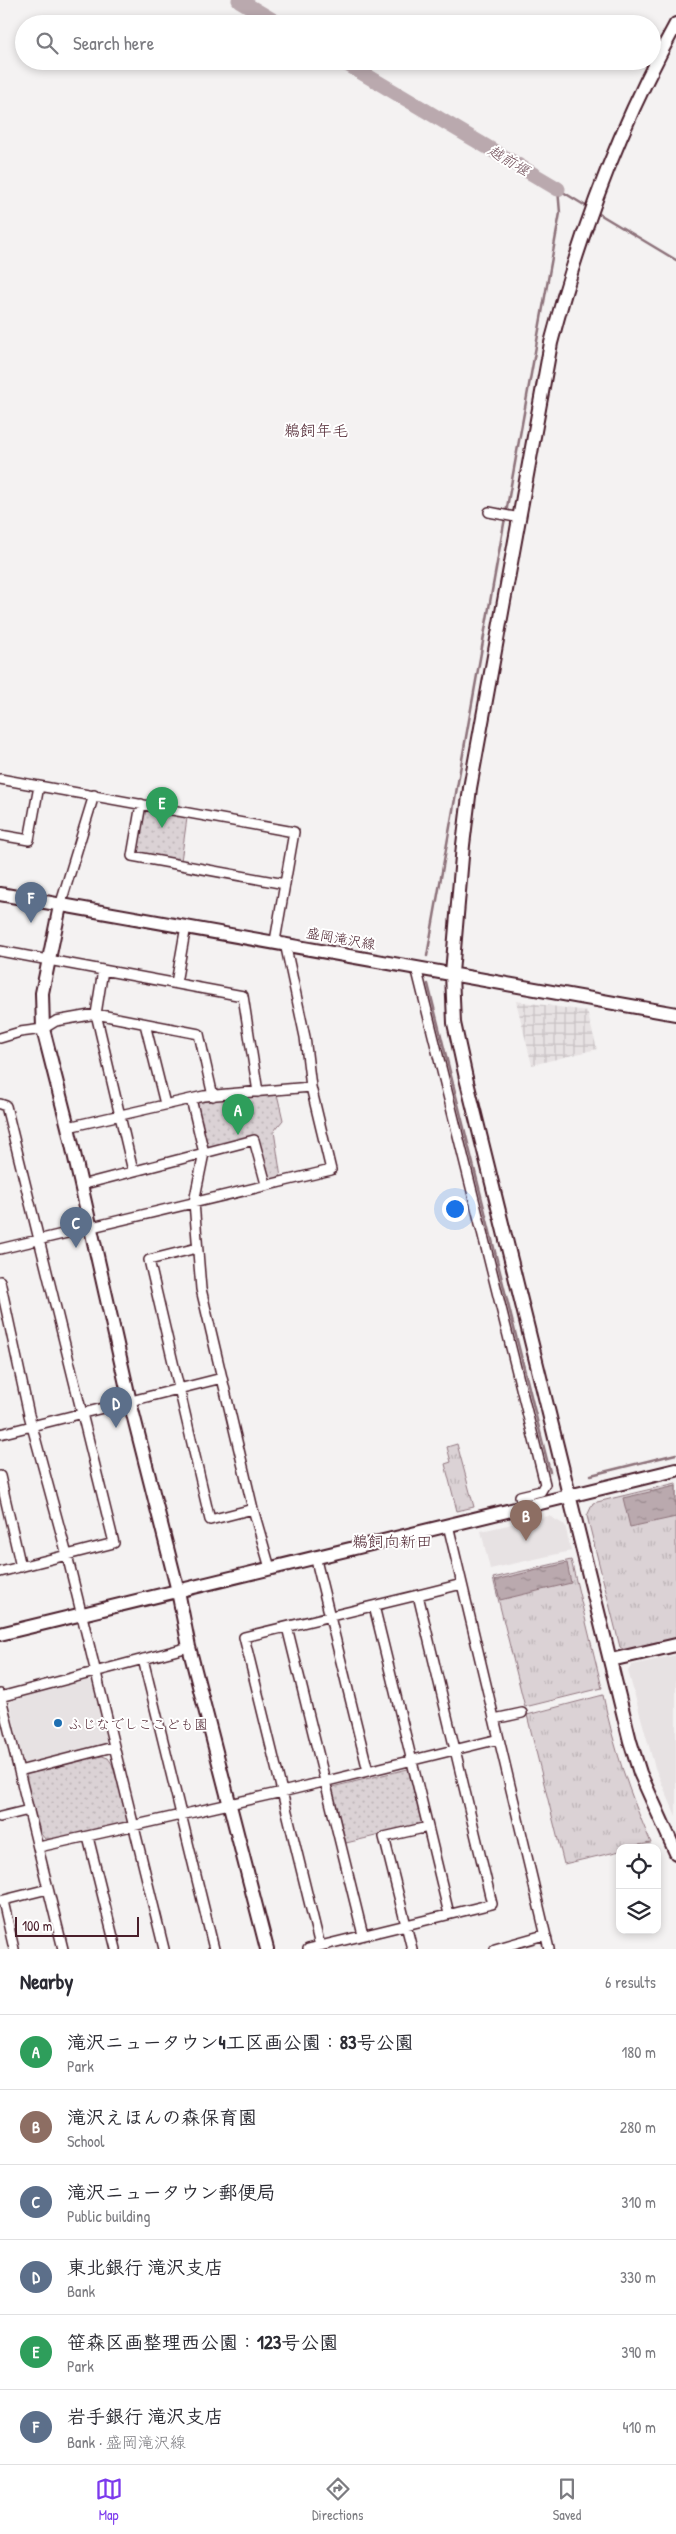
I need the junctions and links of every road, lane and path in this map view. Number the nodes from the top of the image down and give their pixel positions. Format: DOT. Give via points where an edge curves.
graph roads {
  1 [pos="676,24"];
  2 [pos="661,52"];
  3 [pos="652,70"];
  4 [pos="489,512"];
  5 [pos="510,516"];
  6 [pos="0,779"];
  7 [pos="39,786"];
  8 [pos="94,795"];
  9 [pos="141,804"];
  10 [pos="0,835"];
  11 [pos="285,884"];
  12 [pos="0,894"];
  13 [pos="60,906"];
  14 [pos="186,926"];
  15 [pos="280,942"];
  16 [pos="0,951"];
  17 [pos="48,959"];
  18 [pos="416,966"];
  19 [pos="103,970"];
  20 [pos="452,973"];
  21 [pos="176,983"];
  22 [pos="96,1014"];
  23 [pos="676,1014"];
  24 [pos="146,1024"];
  25 [pos="43,1029"];
  26 [pos="0,1038"];
  27 [pos="311,1087"];
  28 [pos="258,1092"];
  29 [pos="213,1096"];
  30 [pos="191,1099"];
  31 [pos="0,1104"];
  32 [pos="165,1104"];
  33 [pos="120,1114"];
  34 [pos="68,1127"];
  35 [pos="204,1153"];
  36 [pos="133,1171"];
  37 [pos="266,1184"];
  38 [pos="81,1185"];
  39 [pos="194,1202"];
  40 [pos="90,1228"];
  41 [pos="39,1240"];
  42 [pos="197,1248"];
  43 [pos="0,1249"];
  44 [pos="0,1281"];
  45 [pos="4,1318"];
  46 [pos="222,1378"];
  47 [pos="180,1389"];
  48 [pos="130,1402"];
  49 [pos="81,1413"];
  50 [pos="33,1425"];
  51 [pos="0,1434"];
  52 [pos="676,1470"];
  53 [pos="0,1476"];
  54 [pos="569,1496"];
  55 [pos="523,1507"];
  56 [pos="253,1509"];
  57 [pos="448,1525"];
  58 [pos="67,1555"];
  59 [pos="316,1556"];
  60 [pos="20,1567"];
  61 [pos="270,1568"];
  62 [pos="0,1572"];
  63 [pos="462,1584"];
  64 [pos="178,1591"];
  65 [pos="418,1595"];
  66 [pos="374,1606"];
  67 [pos="81,1615"];
  68 [pos="330,1616"];
  69 [pos="287,1627"];
  70 [pos="0,1634"];
  71 [pos="676,1645"];
  72 [pos="189,1647"];
  73 [pos="143,1659"];
  74 [pos="611,1660"];
  75 [pos="96,1671"];
  76 [pos="0,1696"];
  77 [pos="522,1713"];
  78 [pos="494,1719"];
  79 [pos="499,1739"];
  80 [pos="113,1747"];
  81 [pos="454,1750"];
  82 [pos="412,1760"];
  83 [pos="368,1770"];
  84 [pos="19,1771"];
  85 [pos="325,1782"];
  86 [pos="282,1792"];
  87 [pos="230,1803"];
  88 [pos="29,1810"];
  89 [pos="180,1814"];
  90 [pos="0,1817"];
  91 [pos="133,1826"];
  92 [pos="428,1827"];
  93 [pos="88,1837"];
  94 [pos="39,1847"];
  95 [pos="676,1853"];
  96 [pos="48,1889"];
  97 [pos="1,1901"];
  98 [pos="450,1914"];
  99 [pos="407,1925"];
  100 [pos="363,1935"];
  101 [pos="544,1935"];
  102 [pos="320,1946"];
  103 [pos="14,1949"];
  104 [pos="63,1949"];
  105 [pos="116,1949"];
  106 [pos="164,1949"];
  107 [pos="214,1949"];
  108 [pos="267,1949"];
  109 [pos="308,1949"];
  110 [pos="412,1949"];
  111 [pos="495,1949"];
  112 [pos="548,1949"];
  1 -- 2 [label="street"];
  3 -- 5 [label="street" via="591,209 567,281"];
  4 -- 5 [label="street"];
  5 -- 20 [label="street" via="470,788"];
  6 -- 7 [label="street"];
  7 -- 8 [label="street"];
  7 -- 10 [label="street" via="29,840"];
  8 -- 9 [label="street"];
  8 -- 13 [label="street"];
  9 -- 11 [label="street" via="294,832"];
  9 -- 11 [label="street" via="132,856"];
  11 -- 15 [label="street"];
  12 -- 13 [label="street, 盛岡滝沢線"];
  13 -- 14 [label="street, 盛岡滝沢線"];
  13 -- 17 [label="street"];
  14 -- 15 [label="street, 盛岡滝沢線"];
  14 -- 21 [label="street"];
  15 -- 18 [label="street, 盛岡滝沢線"];
  15 -- 27 [label="street" via="305,1037"];
  16 -- 17 [label="street"];
  17 -- 19 [label="street"];
  17 -- 25 [label="street" via="42,994"];
  18 -- 20 [label="street, 盛岡滝沢線"];
  18 -- 55 [label="street" via="545,1484 541,1491 520,1496"];
  19 -- 21 [label="street"];
  19 -- 22 [label="street"];
  20 -- 23 [label="street, 盛岡滝沢線"];
  20 -- 54 [label="street" via="454,1023 466,1078"];
  21 -- 28 [label="street" via="243,996"];
  22 -- 24 [label="street"];
  22 -- 25 [label="street" via="56,1021"];
  22 -- 33 [label="street"];
  24 -- 29 [label="street" via="199,1034"];
  24 -- 32 [label="street"];
  25 -- 26 [label="street"];
  25 -- 34 [label="street"];
  27 -- 28 [label="street"];
  27 -- 37 [label="street" via="331,1170"];
  28 -- 29 [label="street"];
  29 -- 30 [label="street"];
  30 -- 32 [label="street"];
  30 -- 35 [label="street"];
  31 -- 41 [label="street" via="6,1106"];
  32 -- 33 [label="street"];
  33 -- 34 [label="street"];
  33 -- 36 [label="street"];
  34 -- 38 [label="street"];
  35 -- 36 [label="street"];
  35 -- 37 [label="street" via="254,1140"];
  35 -- 39 [label="street"];
  36 -- 38 [label="street"];
  37 -- 39 [label="street"];
  38 -- 40 [label="street"];
  39 -- 40 [label="street"];
  39 -- 42 [label="street"];
  40 -- 41 [label="street"];
  40 -- 48 [label="street"];
  41 -- 43 [label="street"];
  41 -- 49 [label="street"];
  42 -- 46 [label="street" via="201,1289"];
  42 -- 47 [label="street" via="149,1260"];
  44 -- 45 [label="street"];
  45 -- 50 [label="street"];
  46 -- 47 [label="street"];
  46 -- 56 [label="street"];
  47 -- 48 [label="street"];
  47 -- 56 [label="street" via="210,1520"];
  48 -- 49 [label="street"];
  48 -- 64 [label="street"];
  49 -- 50 [label="street"];
  49 -- 58 [label="street" via="114,1543"];
  50 -- 51 [label="street"];
  50 -- 58 [label="street"];
  52 -- 54 [label="street"];
  53 -- 60 [label="street"];
  54 -- 55 [label="street"];
  54 -- 74 [label="street"];
  55 -- 57 [label="street"];
  56 -- 61 [label="street"];
  57 -- 59 [label="street"];
  57 -- 63 [label="street"];
  58 -- 60 [label="street"];
  58 -- 67 [label="street"];
  59 -- 61 [label="street"];
  59 -- 68 [label="street"];
  60 -- 62 [label="street"];
  61 -- 64 [label="street"];
  63 -- 65 [label="street"];
  63 -- 78 [label="street"];
  64 -- 67 [label="street"];
  64 -- 72 [label="street"];
  65 -- 66 [label="street"];
  65 -- 81 [label="street"];
  66 -- 68 [label="street"];
  66 -- 82 [label="street"];
  67 -- 70 [label="street"];
  67 -- 75 [label="street"];
  68 -- 69 [label="street"];
  68 -- 83 [label="street"];
  69 -- 85 [label="street"];
  69 -- 86 [label="street" via="244,1637"];
  71 -- 74 [label="street"];
  72 -- 73 [label="street"];
  72 -- 87 [label="street"];
  73 -- 75 [label="street"];
  73 -- 89 [label="street"];
  74 -- 95 [label="street" via="638,1765"];
  75 -- 76 [label="street"];
  75 -- 80 [label="street"];
  76 -- 84 [label="street"];
  77 -- 78 [label="street"];
  78 -- 79 [label="street"];
  79 -- 81 [label="street"];
  79 -- 101 [label="street"];
  80 -- 84 [label="street"];
  80 -- 91 [label="street"];
  81 -- 82 [label="street"];
  81 -- 98 [label="street" via="492,1904"];
  82 -- 83 [label="street"];
  82 -- 92 [label="street"];
  83 -- 85 [label="street"];
  84 -- 88 [label="street"];
  85 -- 86 [label="street"];
  85 -- 100 [label="street"];
  86 -- 87 [label="street"];
  86 -- 102 [label="street"];
  87 -- 89 [label="street"];
  87 -- 108 [label="street"];
  88 -- 90 [label="street"];
  88 -- 94 [label="street"];
  89 -- 91 [label="street"];
  89 -- 107 [label="street"];
  91 -- 93 [label="street"];
  91 -- 106 [label="street"];
  92 -- 98 [label="street"];
  92 -- 99 [label="street" via="384,1837"];
  93 -- 94 [label="street"];
  93 -- 105 [label="street"];
  94 -- 96 [label="street"];
  96 -- 97 [label="street"];
  96 -- 104 [label="street"];
  97 -- 103 [label="street"];
  98 -- 99 [label="street"];
  99 -- 100 [label="street"];
  99 -- 110 [label="street"];
  100 -- 102 [label="street"];
  101 -- 111 [label="street"];
  101 -- 112 [label="street"];
  102 -- 109 [label="street"];
}
